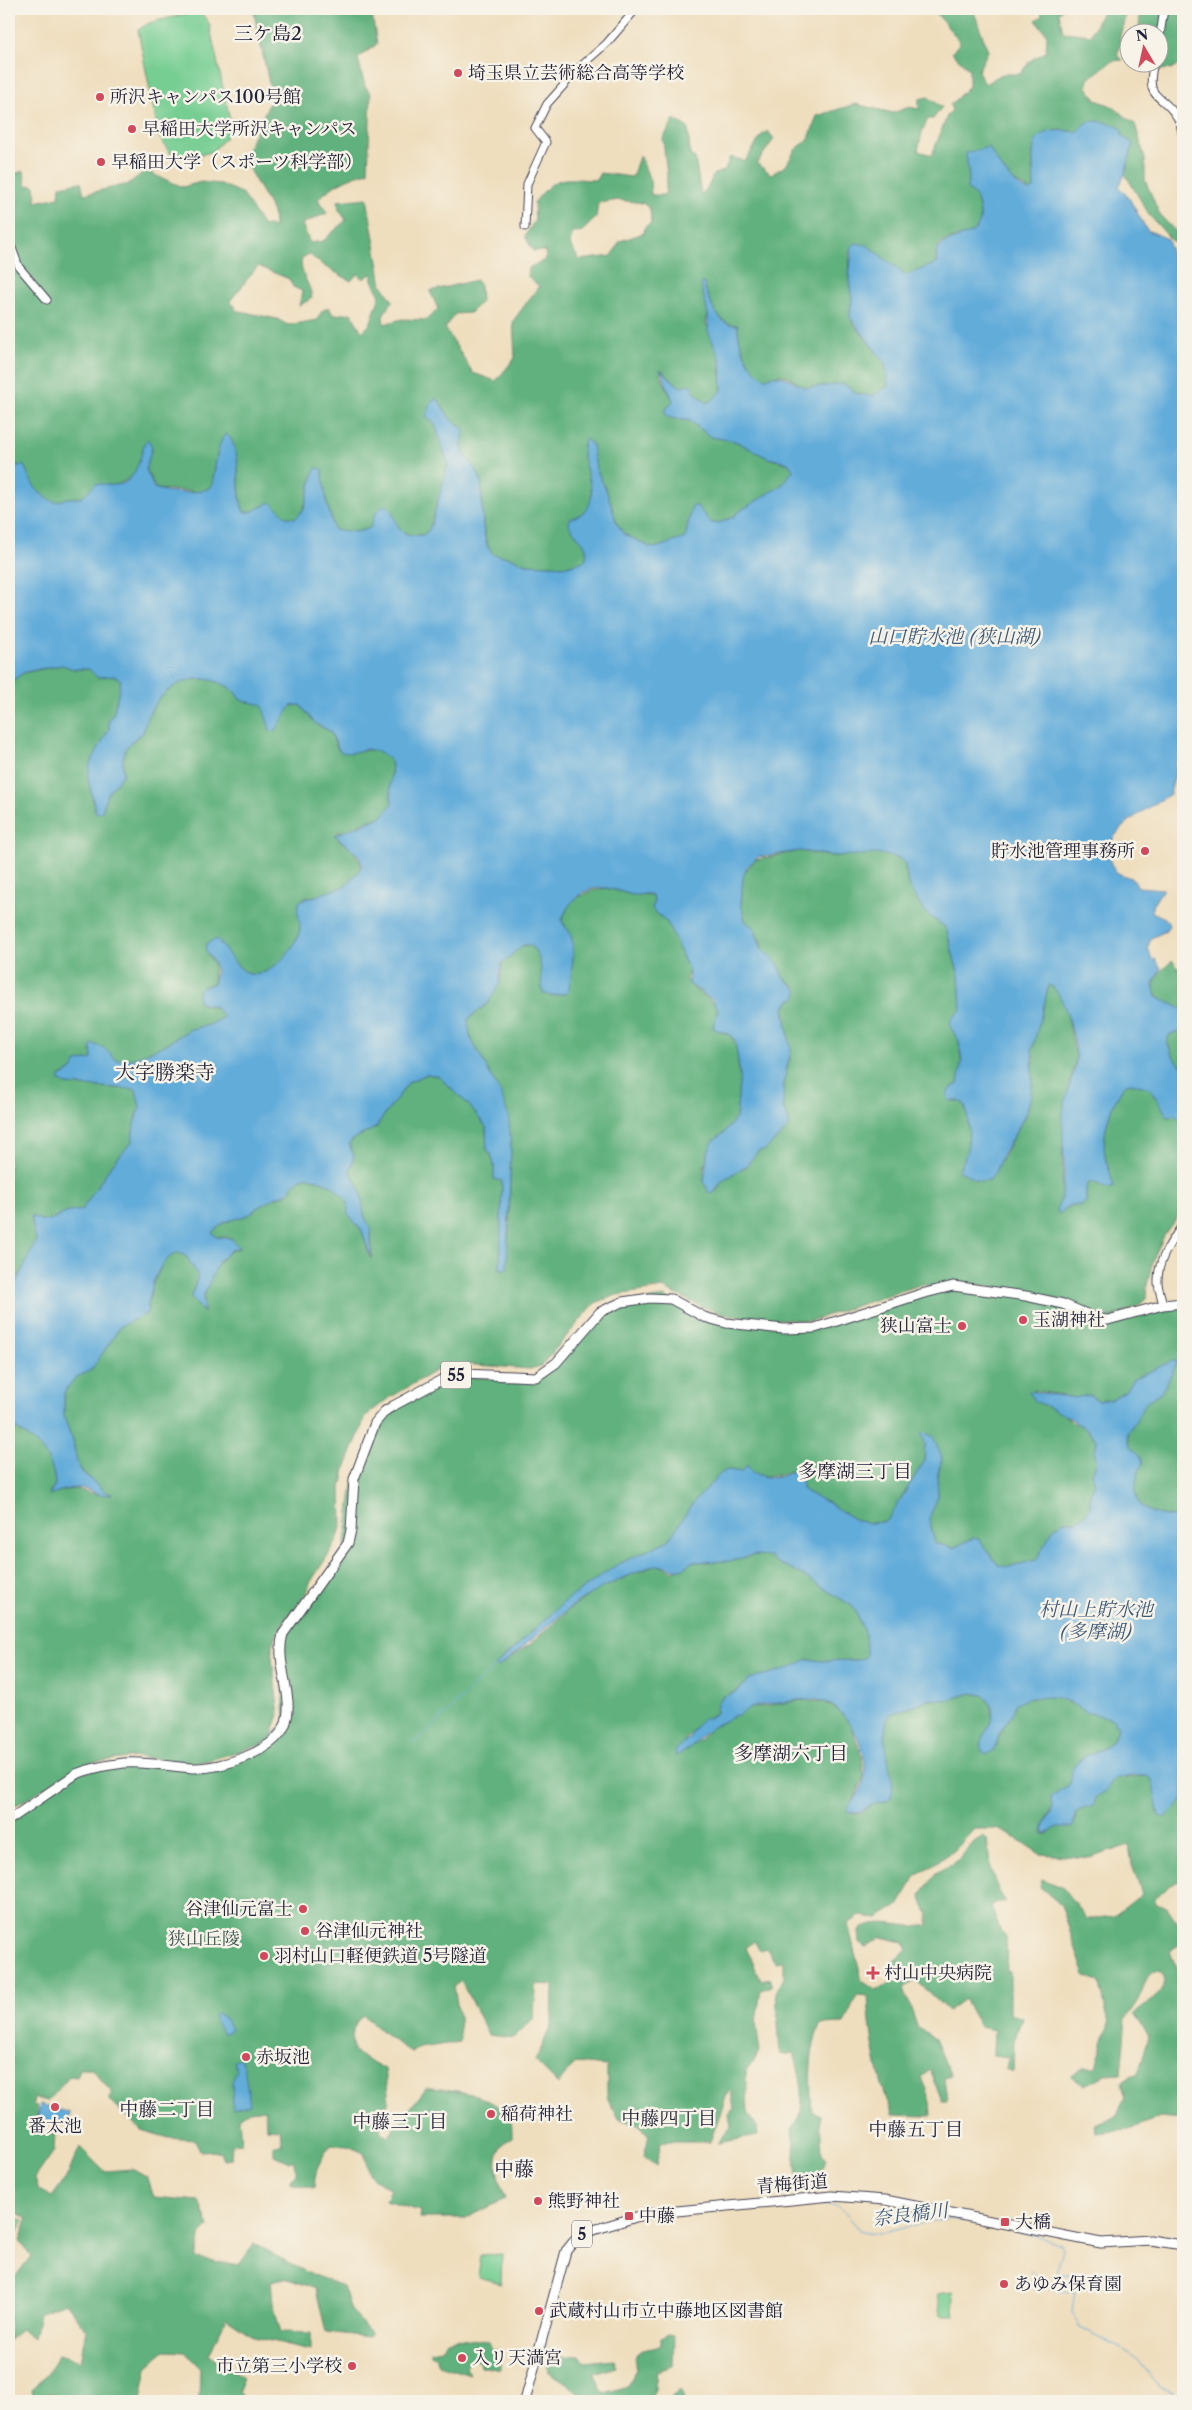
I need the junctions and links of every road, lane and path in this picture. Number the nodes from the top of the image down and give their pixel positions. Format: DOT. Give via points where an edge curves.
graph roads {
  1 [pos="636,9"];
  2 [pos="1164,9"];
  3 [pos="1162,22"];
  4 [pos="1152,72"];
  5 [pos="1183,150"];
  6 [pos="525,227"];
  7 [pos="9,240"];
  8 [pos="47,300"];
  9 [pos="1183,1224"];
  10 [pos="1183,1303"];
  11 [pos="1163,1305"];
  12 [pos="9,1820"];
  13 [pos="1183,2245"];
  14 [pos="526,2401"];
  1 -- 6 [label="street" via="607,44 581,66 547,104 535,128 546,142 527,184"];
  2 -- 3 [label="street"];
  4 -- 5 [label="street" via="1150,86 1179,121"];
  7 -- 8 [label="street" via="19,267"];
  9 -- 11 [label="street" via="1159,1271"];
  10 -- 11 [label="main road, 55"];
  11 -- 12 [label="main road, 55" via="1103,1319 1063,1304 953,1286 802,1330 726,1324 704,1317 671,1299 650,1298 622,1302 600,1312 556,1363 536,1377 464,1374 445,1378 385,1411 372,1429 354,1479 348,1543 283,1634 280,1651 287,1714 274,1742 253,1753 205,1768 136,1763 88,1770 76,1774"];
  13 -- 14 [label="main road, 青梅街道 / 5" via="1150,2240 1100,2243 891,2200 856,2196 640,2216 587,2232 566,2251"];
}
